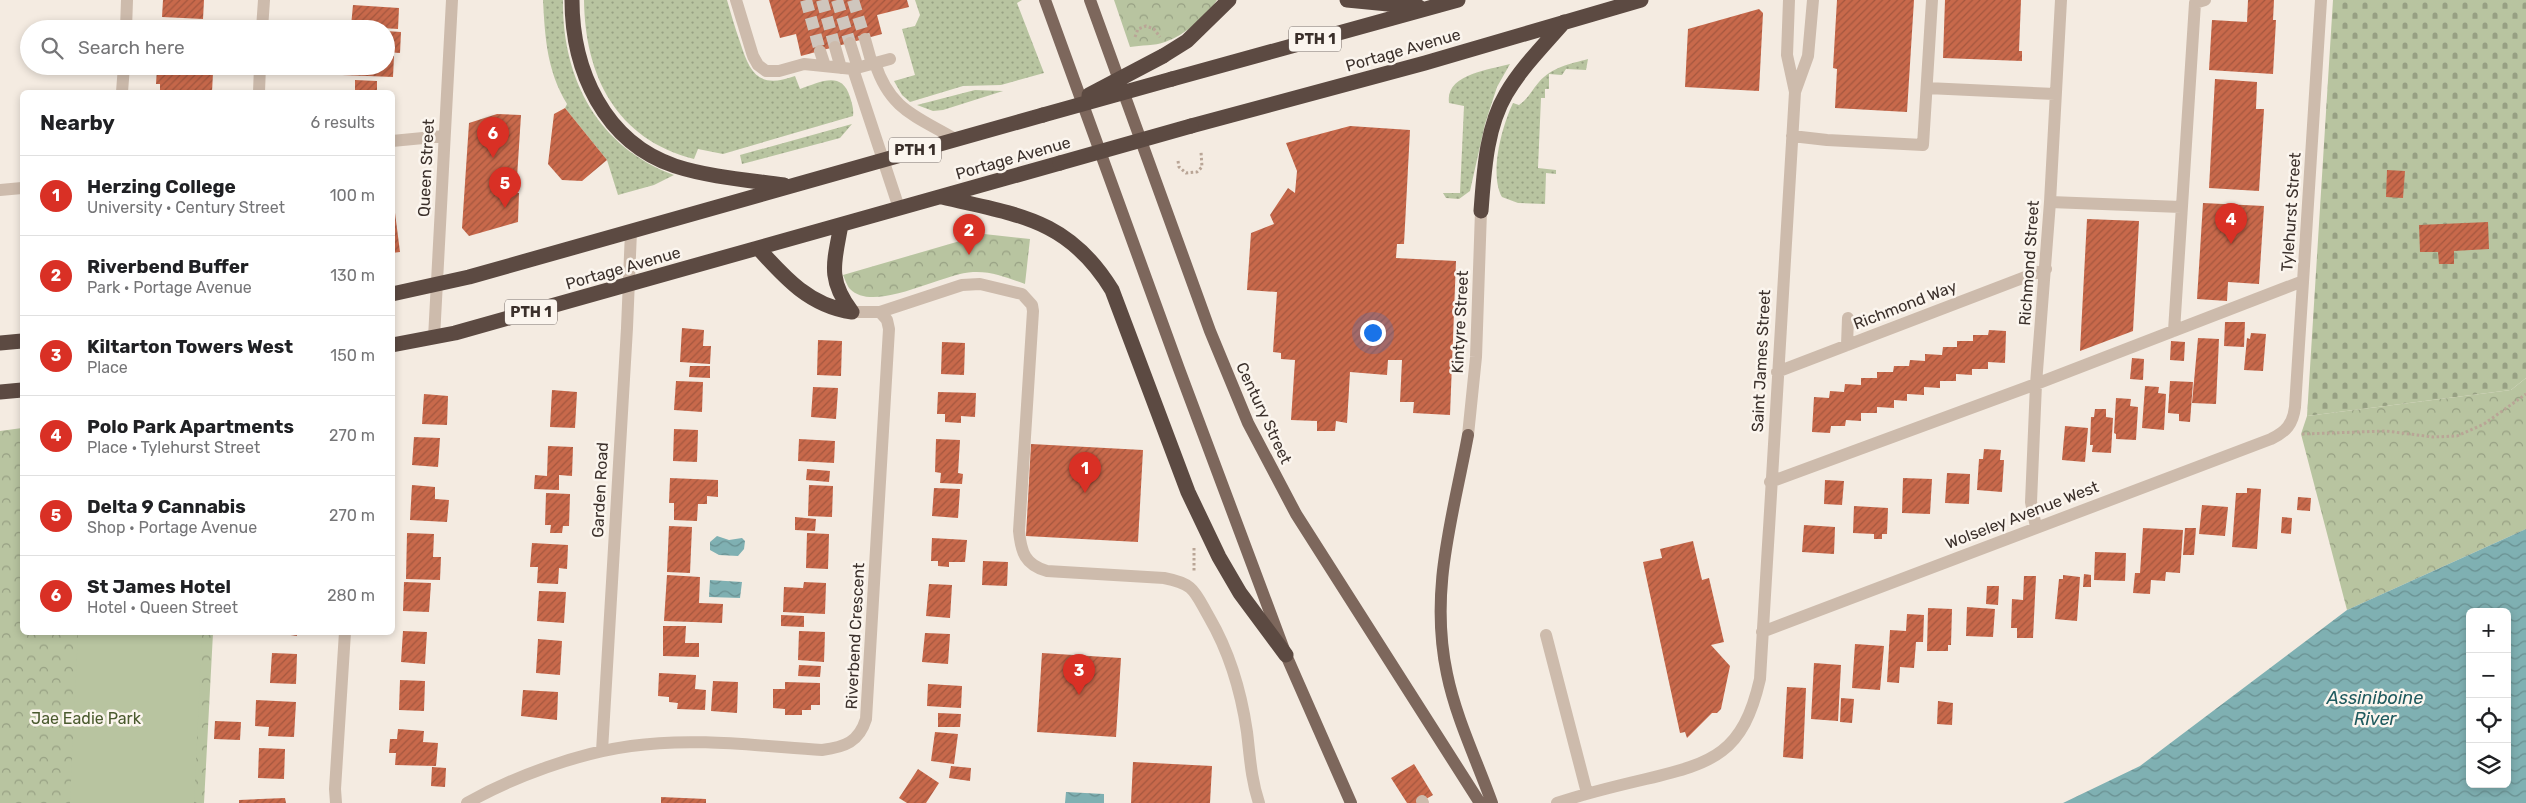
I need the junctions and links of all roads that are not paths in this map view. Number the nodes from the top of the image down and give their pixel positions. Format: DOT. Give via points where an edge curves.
graph roads {
  1 [pos="127,0"];
  2 [pos="264,0"];
  3 [pos="452,0"];
  4 [pos="572,0"];
  5 [pos="736,0"];
  6 [pos="1044,0"];
  7 [pos="1090,0"];
  8 [pos="1229,0"];
  9 [pos="1347,0"];
  10 [pos="1458,0"];
  11 [pos="1641,0"];
  12 [pos="1789,0"];
  13 [pos="1813,0"];
  14 [pos="1932,0"];
  15 [pos="2061,0"];
  16 [pos="2205,0"];
  17 [pos="2321,0"];
  18 [pos="1430,8"];
  19 [pos="126,20"];
  20 [pos="263,20"];
  21 [pos="1565,22"];
  22 [pos="865,39"];
  23 [pos="850,43"];
  24 [pos="835,47"];
  25 [pos="820,50"];
  26 [pos="890,59"];
  27 [pos="874,63"];
  28 [pos="825,66"];
  29 [pos="851,68"];
  30 [pos="123,75"];
  31 [pos="259,75"];
  32 [pos="1927,88"];
  33 [pos="122,90"];
  34 [pos="258,90"];
  35 [pos="1794,92"];
  36 [pos="2056,94"];
  37 [pos="1065,108"];
  38 [pos="444,136"];
  39 [pos="1792,136"];
  40 [pos="955,139"];
  41 [pos="395,142"];
  42 [pos="882,159"];
  43 [pos="788,186"];
  44 [pos="20,188"];
  45 [pos="0,190"];
  46 [pos="940,196"];
  47 [pos="2050,202"];
  48 [pos="2181,206"];
  49 [pos="898,208"];
  50 [pos="1481,211"];
  51 [pos="841,225"];
  52 [pos="630,231"];
  53 [pos="758,248"];
  54 [pos="2046,269"];
  55 [pos="2303,281"];
  56 [pos="628,285"];
  57 [pos="436,286"];
  58 [pos="395,293"];
  59 [pos="852,312"];
  60 [pos="880,312"];
  61 [pos="1848,318"];
  62 [pos="2174,331"];
  63 [pos="434,338"];
  64 [pos="20,341"];
  65 [pos="0,343"];
  66 [pos="395,344"];
  67 [pos="1846,345"];
  68 [pos="1777,372"];
  69 [pos="2036,384"];
  70 [pos="20,390"];
  71 [pos="0,392"];
  72 [pos="2288,428"];
  73 [pos="1468,435"];
  74 [pos="1770,482"];
  75 [pos="2036,527"];
  76 [pos="1762,632"];
  77 [pos="345,635"];
  78 [pos="1546,635"];
  79 [pos="1286,655"];
  80 [pos="602,751"];
  81 [pos="1587,793"];
  82 [pos="336,803"];
  83 [pos="467,803"];
  84 [pos="1259,803"];
  85 [pos="1351,803"];
  86 [pos="1480,803"];
  87 [pos="1492,803"];
  88 [pos="1557,803"];
  1 -- 19 [label="street"];
  2 -- 20 [label="street"];
  3 -- 38 [label="street, Queen Street"];
  4 -- 43 [label="highway" via="574,33 586,80 597,102 623,135 674,166"];
  5 -- 28 [label="street" via="753,56 761,69 772,72 804,64"];
  6 -- 79 [label="main road"];
  7 -- 86 [label="main road, Century Street" via="1210,331 1248,423 1296,514"];
  8 -- 37 [label="highway, bridge" via="1187,41"];
  9 -- 18 [label="highway"];
  10 -- 18 [label="highway, Portage Avenue / PTH 1"];
  11 -- 21 [label="highway, Portage Avenue / PTH 1"];
  12 -- 35 [label="street, Saint James Street" via="1786,55"];
  13 -- 35 [label="street, Saint James Street" via="1808,56"];
  14 -- 32 [label="street"];
  15 -- 36 [label="street, Richmond Street"];
  16 -- 48 [label="street" via="2195,3"];
  17 -- 55 [label="street, Tylehurst Street"];
  18 -- 37 [label="highway, Portage Avenue / PTH 1, bridge"];
  21 -- 46 [label="highway, Portage Avenue / PTH 1, bridge"];
  21 -- 50 [label="highway" via="1520,73 1501,103 1490,140"];
  22 -- 27 [label="street"];
  23 -- 29 [label="street"];
  24 -- 29 [label="street"];
  25 -- 28 [label="street"];
  26 -- 27 [label="street"];
  27 -- 29 [label="street"];
  27 -- 40 [label="street" via="882,84 899,106"];
  28 -- 29 [label="street"];
  29 -- 42 [label="street"];
  30 -- 33 [label="street"];
  31 -- 34 [label="street"];
  32 -- 36 [label="street"];
  32 -- 39 [label="street" via="1923,145"];
  35 -- 39 [label="street, Saint James Street"];
  36 -- 47 [label="street, Richmond Street"];
  37 -- 40 [label="highway, Portage Avenue / PTH 1, bridge"];
  38 -- 41 [label="street"];
  38 -- 57 [label="street, Queen Street"];
  39 -- 68 [label="street, Saint James Street"];
  40 -- 42 [label="highway, Portage Avenue / PTH 1"];
  42 -- 43 [label="highway, Portage Avenue / PTH 1"];
  42 -- 49 [label="street"];
  43 -- 52 [label="highway, Portage Avenue / PTH 1"];
  44 -- 45 [label="street"];
  46 -- 49 [label="highway, Portage Avenue / PTH 1"];
  46 -- 79 [label="highway" via="1031,219 1052,228 1087,255 1101,272 1112,290 1188,492 1219,557 1240,593"];
  47 -- 48 [label="street"];
  47 -- 54 [label="street, Richmond Street"];
  48 -- 62 [label="street"];
  49 -- 51 [label="highway, Portage Avenue / PTH 1"];
  50 -- 73 [label="street, Kintyre Street" via="1476,357"];
  51 -- 53 [label="highway, Portage Avenue / PTH 1"];
  51 -- 59 [label="highway" via="833,272 839,295"];
  52 -- 56 [label="street, Garden Road"];
  52 -- 57 [label="highway, Portage Avenue / PTH 1"];
  53 -- 56 [label="highway, Portage Avenue / PTH 1"];
  53 -- 59 [label="highway" via="798,290 822,304"];
  54 -- 67 [label="street, Richmond Way"];
  54 -- 69 [label="street, Richmond Street"];
  55 -- 62 [label="street"];
  55 -- 72 [label="street, Tylehurst Street" via="2295,407"];
  56 -- 63 [label="highway, Portage Avenue / PTH 1"];
  56 -- 80 [label="street, Garden Road"];
  57 -- 58 [label="highway, Portage Avenue / PTH 1"];
  57 -- 63 [label="street, Queen Street"];
  59 -- 60 [label="street"];
  60 -- 80 [label="street, Riverbend Crescent" via="889,329 863,731 851,742 822,750 696,743 632,745"];
  60 -- 84 [label="street" via="962,285 980,284 1022,294 1032,306 1020,544 1034,568 1164,578 1194,589 1231,660 1246,732 1250,775"];
  61 -- 67 [label="street"];
  62 -- 69 [label="street"];
  63 -- 66 [label="highway, Portage Avenue / PTH 1"];
  64 -- 65 [label="highway"];
  67 -- 68 [label="street, Richmond Way"];
  68 -- 74 [label="street, Saint James Street"];
  69 -- 74 [label="street"];
  69 -- 75 [label="street, Richmond Street" via="2031,502"];
  70 -- 71 [label="highway"];
  72 -- 75 [label="street, Wolseley Avenue West" via="2271,440"];
  73 -- 87 [label="main road" via="1446,537 1440,594 1447,675"];
  74 -- 76 [label="street, Saint James Street"];
  75 -- 76 [label="street, Wolseley Avenue West"];
  76 -- 81 [label="street, Saint James Street" via="1760,680 1755,701 1739,733 1726,748 1701,764"];
  77 -- 82 [label="street"];
  78 -- 81 [label="street"];
  79 -- 85 [label="main road"];
  80 -- 83 [label="street, Riverbend Crescent" via="521,777"];
  81 -- 88 [label="street, Saint James Street"];
}
